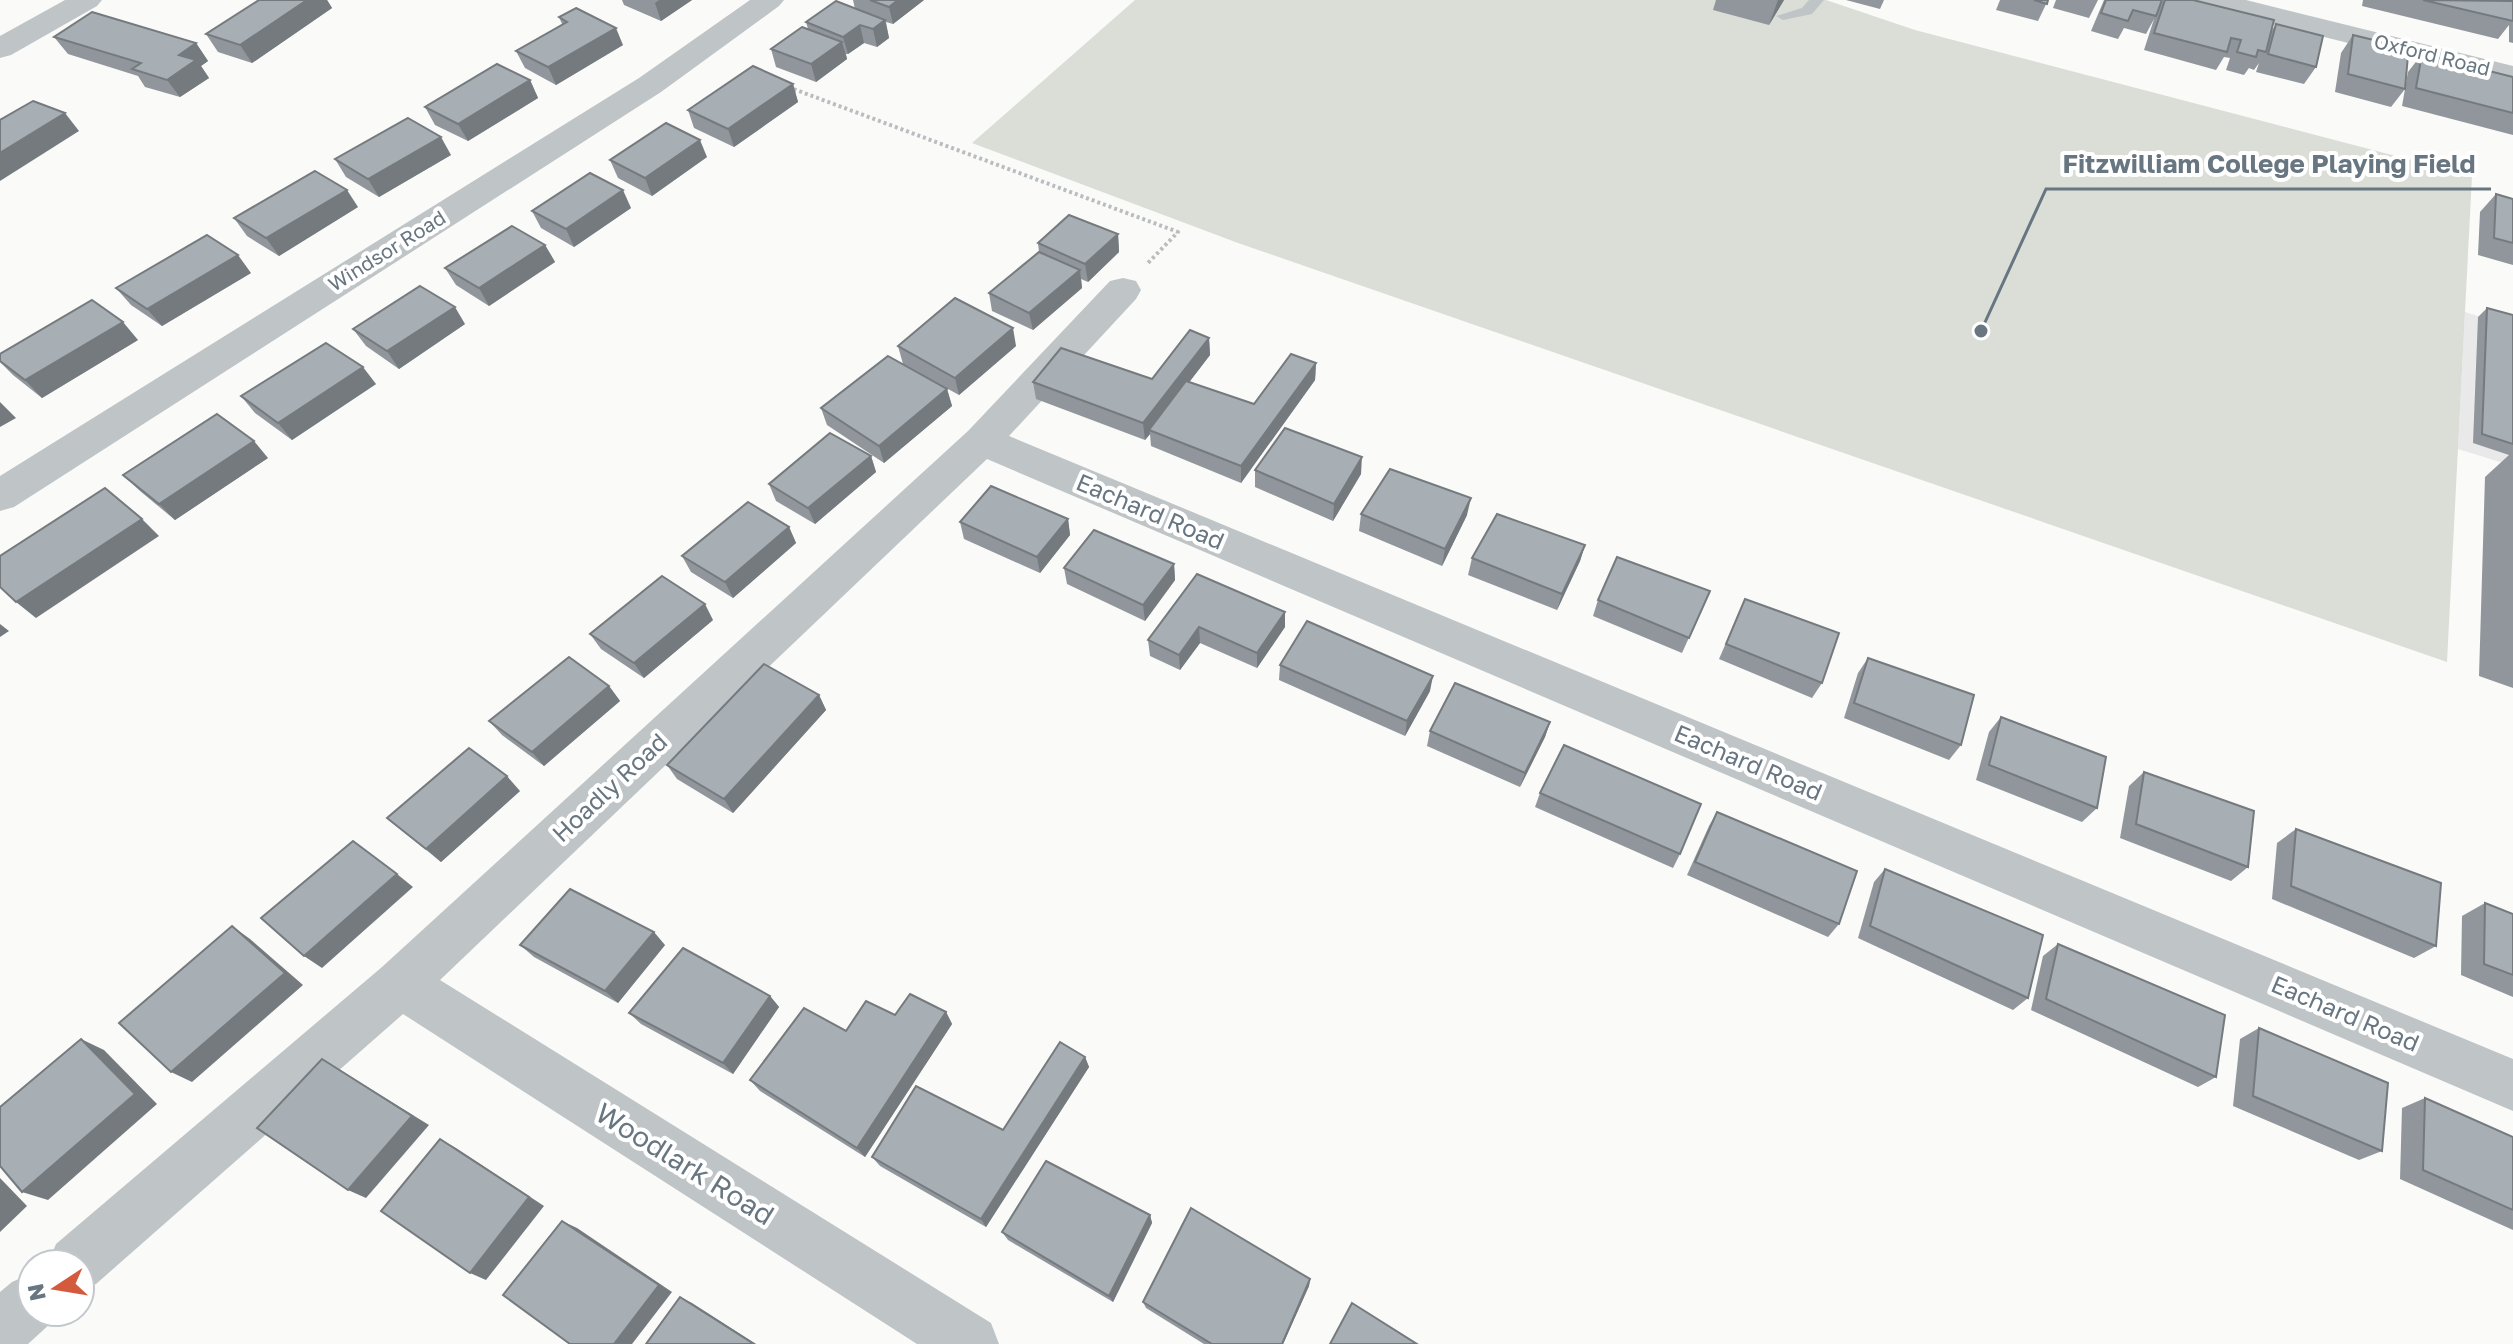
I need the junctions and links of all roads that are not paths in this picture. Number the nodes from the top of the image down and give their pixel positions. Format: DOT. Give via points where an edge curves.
graph roads {
  1 [pos="87,0"];
  2 [pos="769,0"];
  3 [pos="1817,0"];
  4 [pos="2210,0"];
  5 [pos="2314,13"];
  6 [pos="1783,16"];
  7 [pos="0,49"];
  8 [pos="2513,75"];
  9 [pos="1123,290"];
  10 [pos="982,441"];
  11 [pos="0,496"];
  12 [pos="400,984"];
  13 [pos="2513,1085"];
  14 [pos="95,1248"];
  15 [pos="16,1316"];
  16 [pos="0,1330"];
  17 [pos="970,1344"];
  1 -- 7 [label="street"];
  2 -- 11 [label="street, Windsor Road" via="650,85"];
  3 -- 6 [label="lane" via="1807,11"];
  4 -- 5 [label="street, Oxford Road"];
  5 -- 8 [label="street, Oxford Road"];
  9 -- 10 [label="street, Hoadly Road"];
  10 -- 12 [label="street, Hoadly Road"];
  10 -- 13 [label="street, Eachard Road"];
  12 -- 14 [label="street, Hoadly Road"];
  12 -- 17 [label="street, Woodlark Road"];
  15 -- 16 [label="street"];
}
